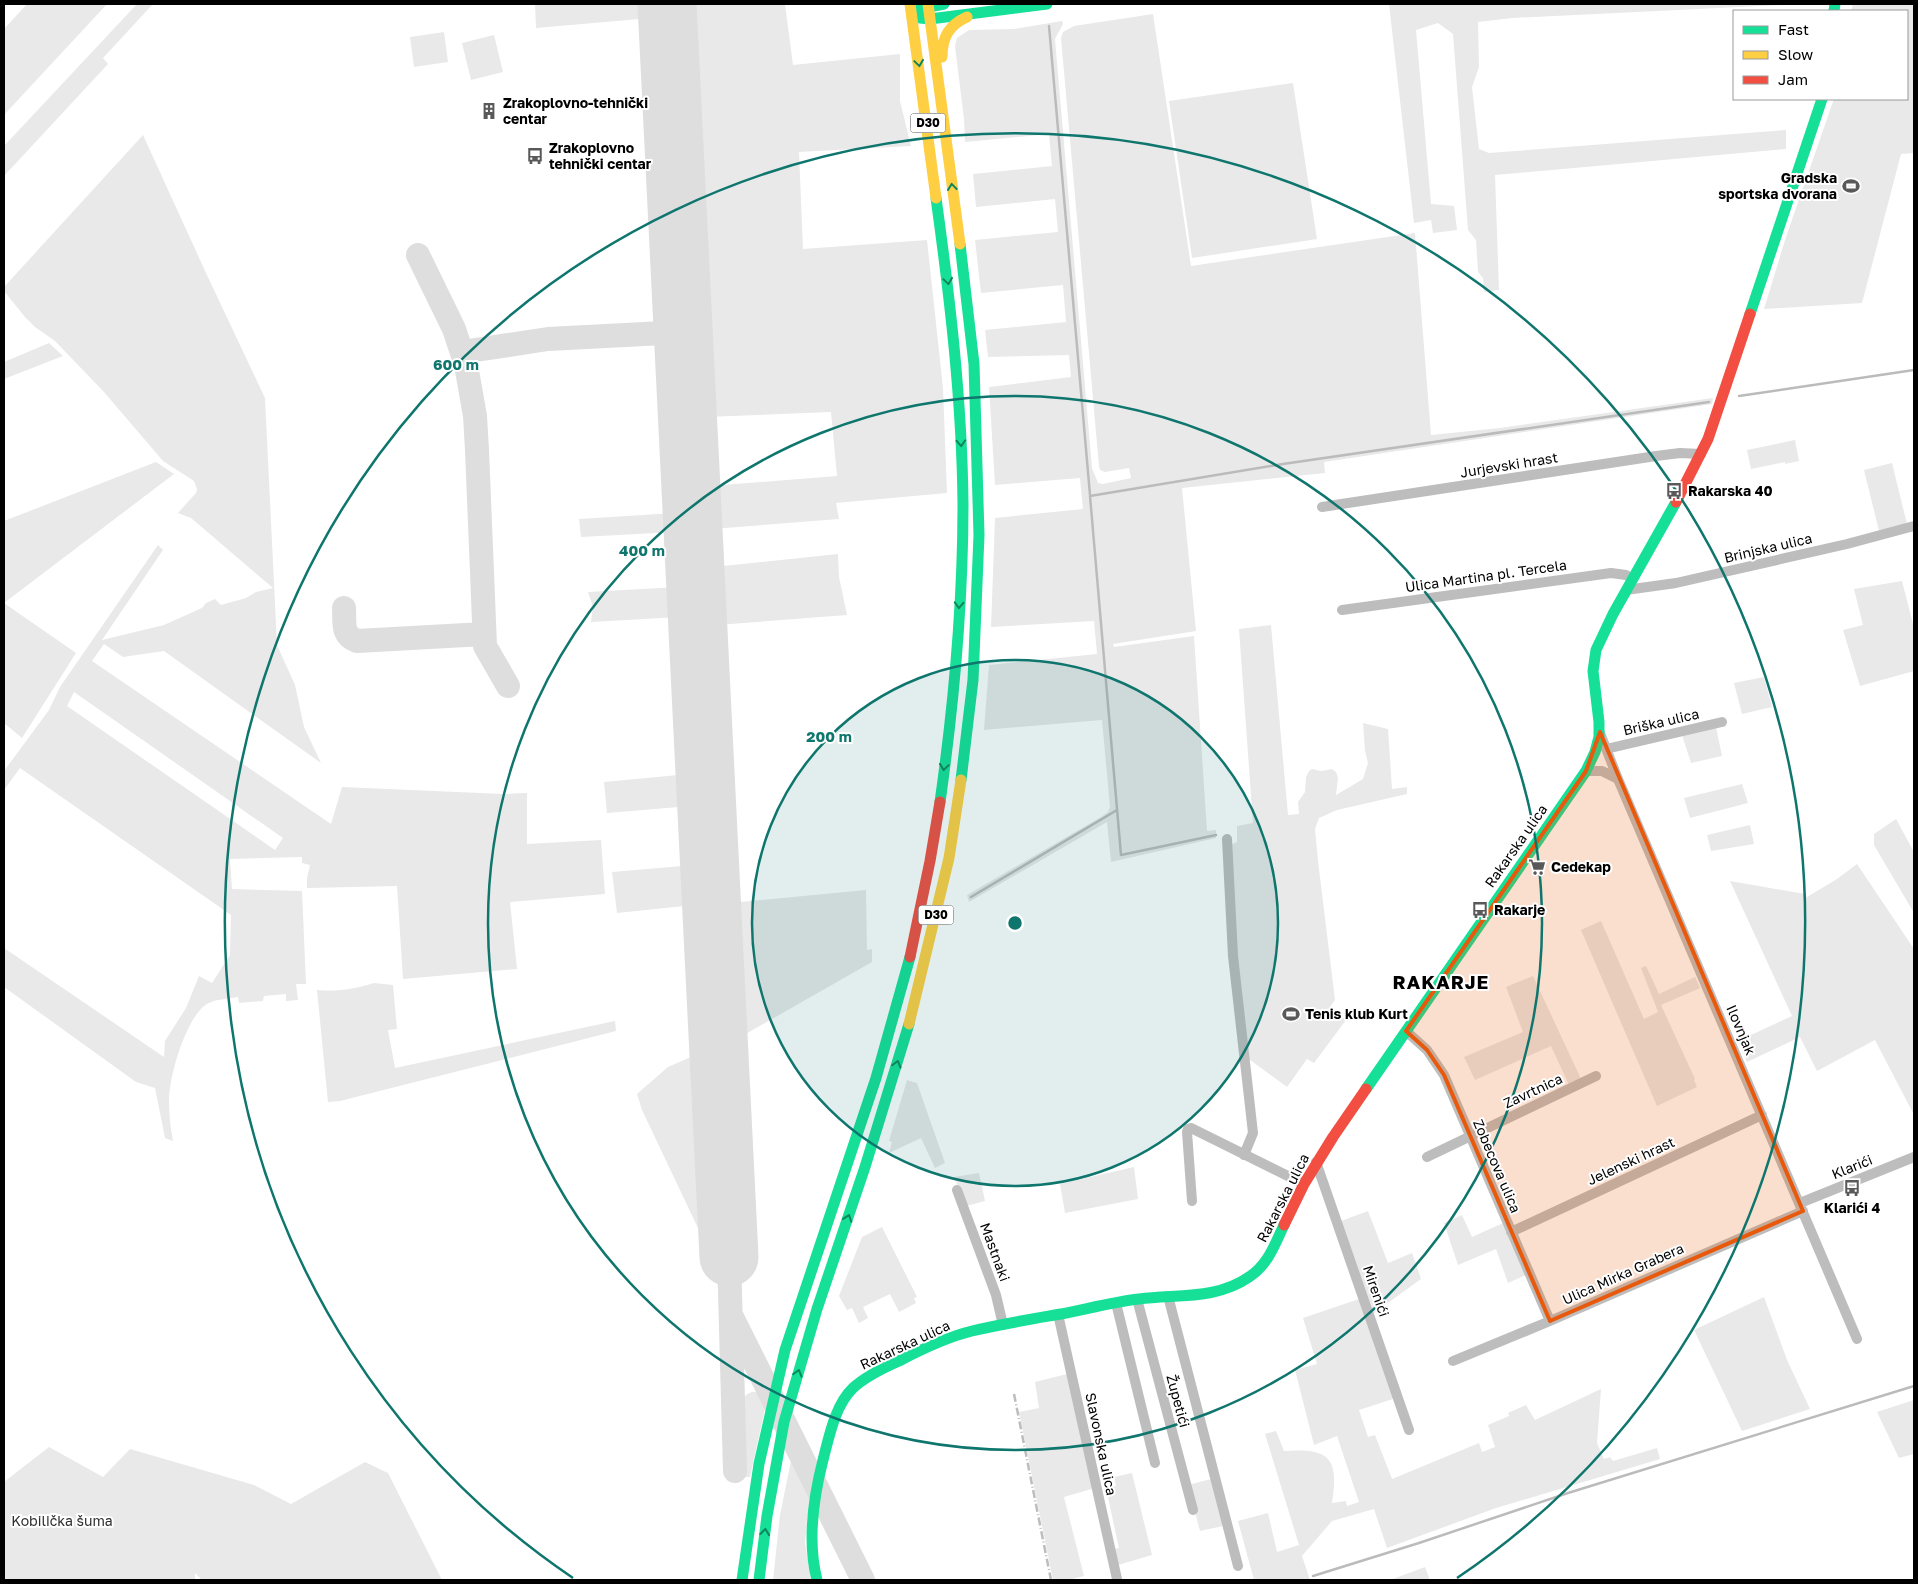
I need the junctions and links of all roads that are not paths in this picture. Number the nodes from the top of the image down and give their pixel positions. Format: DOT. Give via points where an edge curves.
graph roads {
  1 [pos="944,4"];
  2 [pos="1047,4"];
  3 [pos="928,5"];
  4 [pos="911,9"];
  5 [pos="975,13"];
  6 [pos="930,19"];
  7 [pos="938,78"];
  8 [pos="1822,100"];
  9 [pos="1701,454"];
  10 [pos="1322,507"];
  11 [pos="1914,526"];
  12 [pos="1633,579"];
  13 [pos="1626,590"];
  14 [pos="1342,610"];
  15 [pos="1722,722"];
  16 [pos="1600,732"];
  17 [pos="1606,749"];
  18 [pos="1586,771"];
  19 [pos="1618,779"];
  20 [pos="1227,839"];
  21 [pos="1406,1031"];
  22 [pos="1596,1076"];
  23 [pos="1762,1115"];
  24 [pos="1470,1136"];
  25 [pos="1244,1155"];
  26 [pos="1426,1157"];
  27 [pos="1914,1157"];
  28 [pos="1316,1162"];
  29 [pos="1304,1184"];
  30 [pos="957,1190"];
  31 [pos="1192,1201"];
  32 [pos="1801,1207"];
  33 [pos="1511,1232"];
  34 [pos="1168,1296"];
  35 [pos="1137,1299"];
  36 [pos="1116,1303"];
  37 [pos="1058,1314"];
  38 [pos="1550,1321"];
  39 [pos="1002,1325"];
  40 [pos="1857,1339"];
  41 [pos="1453,1361"];
  42 [pos="1410,1430"];
  43 [pos="1155,1463"];
  44 [pos="1193,1510"];
  45 [pos="1238,1566"];
  46 [pos="1117,1579"];
  47 [pos="742,1580"];
  48 [pos="759,1580"];
  49 [pos="817,1580"];
  1 -- 3 [label="main road"];
  2 -- 5 [label="main road"];
  3 -- 4 [label="main road"];
  3 -- 6 [label="main road, D30"];
  4 -- 6 [label="main road" via="919,18"];
  4 -- 47 [label="main road, D30, one-way" via="949,290 961,448 961,562 950,728 919,920 860,1128 786,1345 757,1468"];
  5 -- 6 [label="main road"];
  5 -- 7 [label="main road" via="946,30 942,41 943,66"];
  6 -- 7 [label="main road, D30"];
  48 -- 7 [label="main road, D30, one-way" via="784,1422 915,1003 949,858 965,754 973,680 979,535 978,455 974,364"];
  8 -- 9 [label="main road, Rakarska ulica"];
  9 -- 10 [label="street, Jurjevski hrast" via="1680,453"];
  9 -- 12 [label="main road, Rakarska ulica"];
  11 -- 13 [label="street, Brinjska ulica" via="1676,583"];
  12 -- 13 [label="main road, Rakarska ulica"];
  12 -- 14 [label="street, Ulica Martina pl. Tercela" via="1612,573"];
  13 -- 16 [label="main road, Rakarska ulica" via="1593,659 1592,676"];
  15 -- 17 [label="street, Briška ulica"];
  16 -- 17 [label="street, Ilovnjak"];
  16 -- 18 [label="main road, Rakarska ulica"];
  17 -- 19 [label="street, Ilovnjak"];
  18 -- 19 [label="street" via="1602,771"];
  18 -- 21 [label="main road, Rakarska ulica"];
  19 -- 23 [label="street, Ilovnjak"];
  20 -- 25 [label="street" via="1233,956 1254,1133"];
  21 -- 24 [label="street, Zobecova ulica" via="1440,1067"];
  21 -- 28 [label="main road, Rakarska ulica"];
  22 -- 24 [label="street, Zavrtnica"];
  23 -- 32 [label="street, Ilovnjak"];
  23 -- 33 [label="street, Jelenski hrast"];
  24 -- 26 [label="street, Zavrtnica"];
  24 -- 33 [label="street, Zobecova ulica"];
  25 -- 29 [label="street"];
  25 -- 31 [label="street" via="1195,1129 1188,1129"];
  27 -- 32 [label="street, Klarići"];
  28 -- 29 [label="main road, Rakarska ulica"];
  28 -- 42 [label="street, Mirenići"];
  29 -- 34 [label="main road, Rakarska ulica" via="1278,1242 1259,1269 1248,1278 1216,1292"];
  30 -- 39 [label="street, Mastnaki" via="994,1289"];
  32 -- 38 [label="street, Ulica Mirka Grabera"];
  32 -- 40 [label="street, Ilovnjak"];
  33 -- 38 [label="street, Zobecova ulica"];
  34 -- 35 [label="main road, Rakarska ulica"];
  34 -- 45 [label="street"];
  35 -- 36 [label="main road, Rakarska ulica"];
  35 -- 44 [label="street, Župetići"];
  36 -- 37 [label="main road, Rakarska ulica"];
  36 -- 43 [label="street"];
  37 -- 39 [label="main road, Rakarska ulica"];
  37 -- 46 [label="street, Slavonska ulica"];
  38 -- 41 [label="street, Ulica Mirka Grabera"];
  39 -- 49 [label="main road, Rakarska ulica" via="956,1336 899,1362 863,1380 844,1400 833,1426 818,1488 812,1555"];
}
